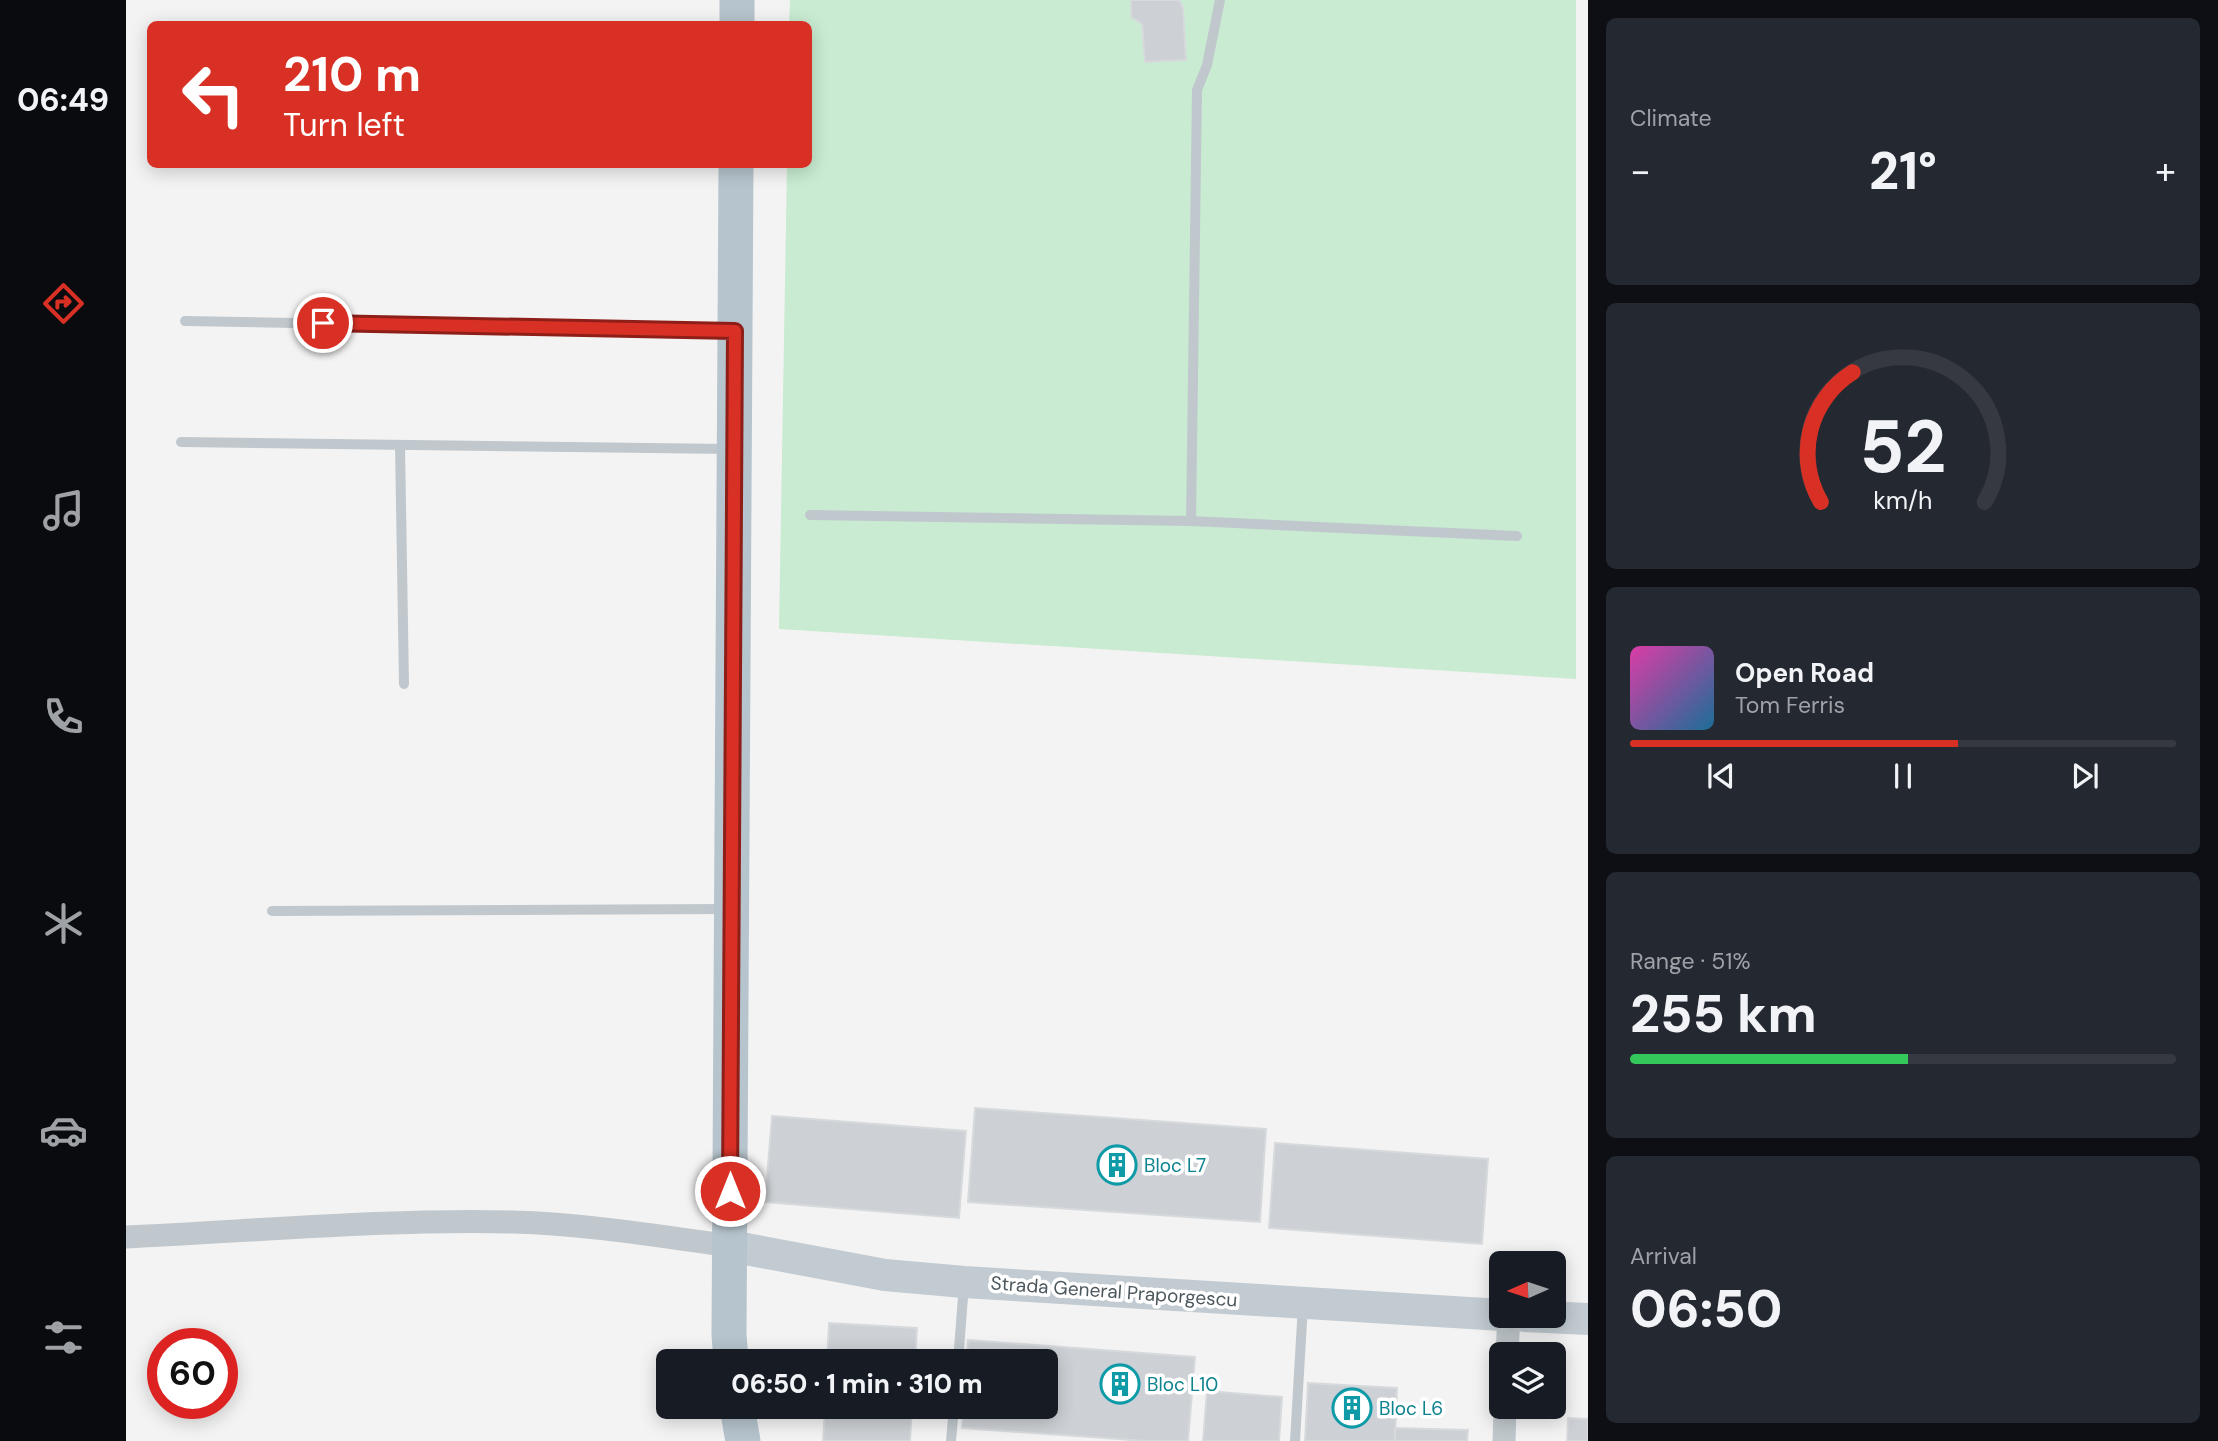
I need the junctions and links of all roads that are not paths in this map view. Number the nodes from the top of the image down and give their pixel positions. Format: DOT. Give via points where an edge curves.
graph roads {
  1 [pos="737,0"];
  2 [pos="1220,0"];
  3 [pos="737,21"];
  4 [pos="736,168"];
  5 [pos="186,321"];
  6 [pos="735,331"];
  7 [pos="181,442"];
  8 [pos="400,444"];
  9 [pos="734,449"];
  10 [pos="810,515"];
  11 [pos="1192,521"];
  12 [pos="1517,536"];
  13 [pos="404,684"];
  14 [pos="732,909"];
  15 [pos="272,911"];
  16 [pos="126,1237"];
  17 [pos="730,1246"];
  18 [pos="964,1282"];
  19 [pos="1303,1302"];
  20 [pos="1489,1314"];
  21 [pos="1566,1318"];
  22 [pos="1588,1319"];
  23 [pos="730,1349"];
  24 [pos="959,1349"];
  25 [pos="739,1419"];
  26 [pos="953,1419"];
  27 [pos="1505,1419"];
  28 [pos="743,1441"];
  29 [pos="951,1441"];
  30 [pos="1295,1441"];
  31 [pos="1504,1441"];
  1 -- 3 [label="main road"];
  2 -- 11 [label="lane" via="1197,90"];
  4 -- 6 [label="main road"];
  5 -- 6 [label="lane"];
  6 -- 9 [label="main road"];
  7 -- 8 [label="lane"];
  8 -- 9 [label="lane"];
  8 -- 13 [label="lane"];
  9 -- 14 [label="main road"];
  10 -- 11 [label="lane"];
  11 -- 12 [label="lane"];
  14 -- 15 [label="lane"];
  14 -- 17 [label="main road"];
  16 -- 17 [label="street" via="513,1222 585,1226"];
  17 -- 18 [label="main road, Strada General Praporgescu" via="885,1275"];
  17 -- 23 [label="main road"];
  18 -- 19 [label="main road, Strada General Praporgescu"];
  18 -- 24 [label="lane"];
  19 -- 20 [label="main road, Strada General Praporgescu"];
  19 -- 30 [label="lane"];
  21 -- 22 [label="main road"];
  25 -- 28 [label="main road"];
  26 -- 29 [label="lane"];
  27 -- 31 [label="street"];
}
